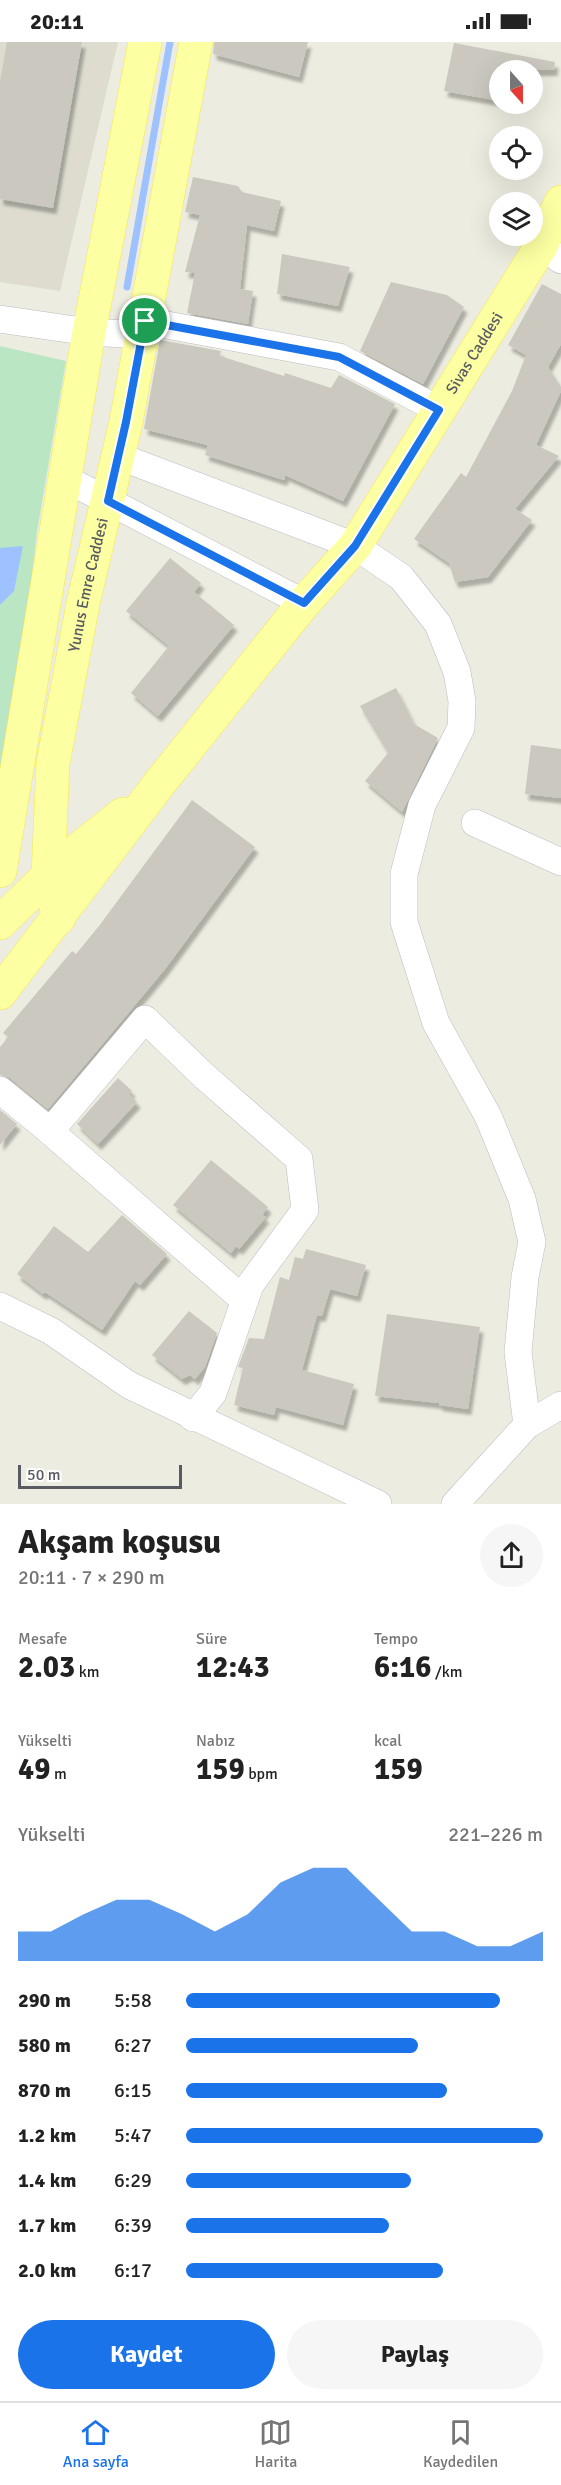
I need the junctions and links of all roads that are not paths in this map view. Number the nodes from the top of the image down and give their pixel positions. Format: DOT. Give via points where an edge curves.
graph roads {
  1 [pos="145,42"];
  2 [pos="196,42"];
  3 [pos="561,202"];
  4 [pos="551,253"];
  5 [pos="0,320"];
  6 [pos="143,328"];
  7 [pos="89,332"];
  8 [pos="439,410"];
  9 [pos="118,456"];
  10 [pos="66,479"];
  11 [pos="108,501"];
  12 [pos="355,546"];
  13 [pos="304,603"];
  14 [pos="159,784"];
  15 [pos="476,823"];
  16 [pos="561,862"];
  17 [pos="0,871"];
  18 [pos="48,876"];
  19 [pos="58,918"];
  20 [pos="0,923"];
  21 [pos="5,971"];
  22 [pos="0,1090"];
  23 [pos="45,1127"];
  24 [pos="243,1300"];
  25 [pos="0,1306"];
  26 [pos="561,1405"];
  27 [pos="194,1417"];
  28 [pos="527,1425"];
  29 [pos="378,1504"];
  30 [pos="455,1504"];
  1 -- 7 [label="main road"];
  2 -- 6 [label="main road, Yunus Emre Caddesi"];
  3 -- 4 [label="main road, Sivas Caddesi"];
  4 -- 8 [label="main road, Sivas Caddesi"];
  5 -- 7 [label="street"];
  6 -- 7 [label="street"];
  6 -- 8 [label="street" via="339,357"];
  6 -- 9 [label="main road, Yunus Emre Caddesi"];
  7 -- 10 [label="main road"];
  8 -- 12 [label="main road, Sivas Caddesi"];
  9 -- 11 [label="main road, Yunus Emre Caddesi"];
  9 -- 12 [label="street"];
  10 -- 11 [label="street"];
  10 -- 17 [label="main road"];
  11 -- 13 [label="street"];
  11 -- 18 [label="main road, Yunus Emre Caddesi" via="84,599 53,763"];
  12 -- 13 [label="main road, Sivas Caddesi"];
  12 -- 28 [label="street" via="401,577 438,624 457,672 461,728 422,805 404,874 404,922 436,1023 488,1116 522,1199 532,1242 518,1352"];
  13 -- 14 [label="main road, Sivas Caddesi"];
  14 -- 18 [label="main road"];
  14 -- 19 [label="main road"];
  15 -- 16 [label="street"];
  18 -- 19 [label="main road, Yunus Emre Caddesi"];
  18 -- 20 [label="main road"];
  19 -- 21 [label="main road"];
  22 -- 23 [label="street"];
  23 -- 24 [label="street"];
  23 -- 24 [label="street" via="52,1129 145,1019 299,1160 305,1210"];
  24 -- 27 [label="street" via="213,1393"];
  25 -- 27 [label="street" via="51,1331 129,1385"];
  26 -- 28 [label="street"];
  27 -- 29 [label="street"];
  28 -- 30 [label="street"];
}
